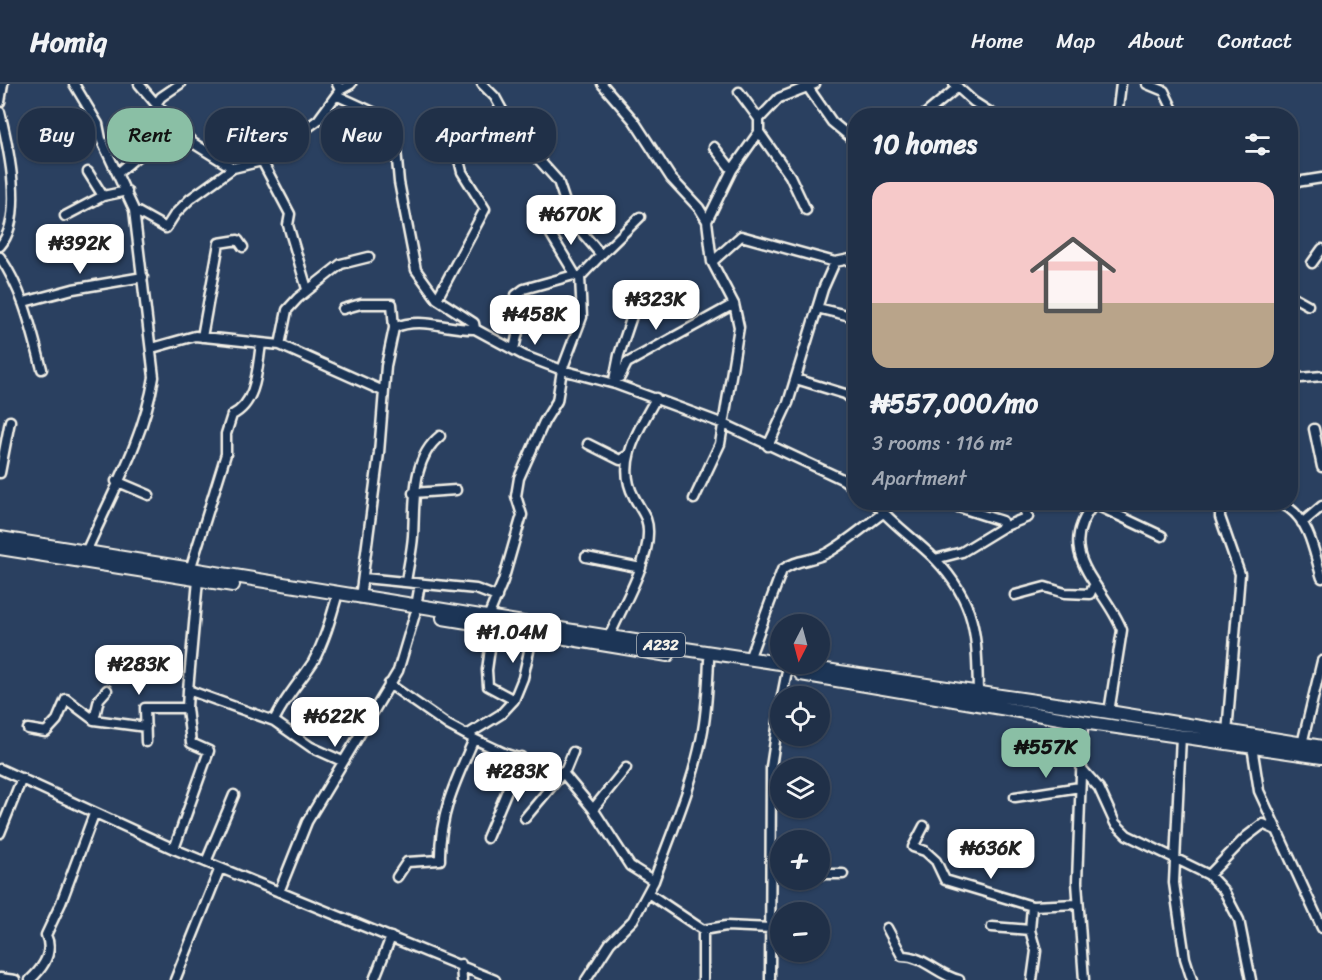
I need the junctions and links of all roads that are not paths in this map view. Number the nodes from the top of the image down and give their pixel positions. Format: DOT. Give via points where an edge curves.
graph roads {
  1 [pos="3,84"];
  2 [pos="74,84"];
  3 [pos="139,84"];
  4 [pos="180,84"];
  5 [pos="351,84"];
  6 [pos="482,84"];
  7 [pos="602,84"];
  8 [pos="1121,84"];
  9 [pos="1147,84"];
  10 [pos="811,85"];
  11 [pos="956,86"];
  12 [pos="338,90"];
  13 [pos="739,92"];
  14 [pos="0,102"];
  15 [pos="156,104"];
  16 [pos="160,108"];
  17 [pos="501,108"];
  18 [pos="932,108"];
  19 [pos="985,108"];
  20 [pos="1118,108"];
  21 [pos="1172,108"];
  22 [pos="0,112"];
  23 [pos="759,119"];
  24 [pos="309,127"];
  25 [pos="759,132"];
  26 [pos="848,135"];
  27 [pos="193,143"];
  28 [pos="714,147"];
  29 [pos="131,162"];
  30 [pos="258,162"];
  31 [pos="263,162"];
  32 [pos="460,162"];
  33 [pos="541,162"];
  34 [pos="233,168"];
  35 [pos="732,170"];
  36 [pos="88,172"];
  37 [pos="118,173"];
  38 [pos="1322,178"];
  39 [pos="1298,182"];
  40 [pos="127,191"];
  41 [pos="103,196"];
  42 [pos="134,210"];
  43 [pos="806,210"];
  44 [pos="65,216"];
  45 [pos="640,217"];
  46 [pos="707,221"];
  47 [pos="550,233"];
  48 [pos="0,246"];
  49 [pos="243,247"];
  50 [pos="1322,249"];
  51 [pos="601,255"];
  52 [pos="0,257"];
  53 [pos="369,257"];
  54 [pos="848,259"];
  55 [pos="712,261"];
  56 [pos="835,262"];
  57 [pos="1312,263"];
  58 [pos="577,276"];
  59 [pos="143,277"];
  60 [pos="307,289"];
  61 [pos="437,299"];
  62 [pos="1298,299"];
  63 [pos="24,302"];
  64 [pos="636,304"];
  65 [pos="734,304"];
  66 [pos="1308,305"];
  67 [pos="817,308"];
  68 [pos="343,309"];
  69 [pos="848,315"];
  70 [pos="394,328"];
  71 [pos="475,329"];
  72 [pos="202,337"];
  73 [pos="261,344"];
  74 [pos="280,345"];
  75 [pos="152,348"];
  76 [pos="514,349"];
  77 [pos="42,369"];
  78 [pos="561,370"];
  79 [pos="1322,376"];
  80 [pos="1298,378"];
  81 [pos="796,379"];
  82 [pos="614,382"];
  83 [pos="383,391"];
  84 [pos="848,396"];
  85 [pos="656,398"];
  86 [pos="10,421"];
  87 [pos="724,424"];
  88 [pos="1314,429"];
  89 [pos="440,436"];
  90 [pos="588,444"];
  91 [pos="768,446"];
  92 [pos="628,455"];
  93 [pos="1322,467"];
  94 [pos="0,473"];
  95 [pos="116,481"];
  96 [pos="848,483"];
  97 [pos="456,490"];
  98 [pos="413,494"];
  99 [pos="149,495"];
  100 [pos="694,499"];
  101 [pos="1322,506"];
  102 [pos="881,510"];
  103 [pos="972,510"];
  104 [pos="1024,510"];
  105 [pos="1091,510"];
  106 [pos="1110,510"];
  107 [pos="1220,510"];
  108 [pos="1291,510"];
  109 [pos="883,513"];
  110 [pos="1302,523"];
  111 [pos="1003,527"];
  112 [pos="1162,536"];
  113 [pos="0,538"];
  114 [pos="0,548"];
  115 [pos="33,548"];
  116 [pos="86,552"];
  117 [pos="586,557"];
  118 [pos="935,559"];
  119 [pos="641,568"];
  120 [pos="194,575"];
  121 [pos="364,578"];
  122 [pos="1322,578"];
  123 [pos="406,582"];
  124 [pos="420,584"];
  125 [pos="1094,585"];
  126 [pos="1015,596"];
  127 [pos="497,597"];
  128 [pos="360,598"];
  129 [pos="336,600"];
  130 [pos="416,610"];
  131 [pos="491,622"];
  132 [pos="533,633"];
  133 [pos="609,637"];
  134 [pos="749,659"];
  135 [pos="709,660"];
  136 [pos="1322,661"];
  137 [pos="770,669"];
  138 [pos="804,674"];
  139 [pos="389,684"];
  140 [pos="107,690"];
  141 [pos="188,690"];
  142 [pos="978,694"];
  143 [pos="514,700"];
  144 [pos="187,708"];
  145 [pos="1109,712"];
  146 [pos="94,720"];
  147 [pos="274,721"];
  148 [pos="1083,722"];
  149 [pos="146,727"];
  150 [pos="28,729"];
  151 [pos="1227,733"];
  152 [pos="1181,736"];
  153 [pos="470,737"];
  154 [pos="146,742"];
  155 [pos="1302,744"];
  156 [pos="774,746"];
  157 [pos="1252,746"];
  158 [pos="1322,747"];
  159 [pos="573,752"];
  160 [pos="521,757"];
  161 [pos="1322,757"];
  162 [pos="342,761"];
  163 [pos="626,768"];
  164 [pos="0,769"];
  165 [pos="1082,769"];
  166 [pos="563,773"];
  167 [pos="22,778"];
  168 [pos="1080,787"];
  169 [pos="234,795"];
  170 [pos="1015,797"];
  171 [pos="593,809"];
  172 [pos="94,814"];
  173 [pos="525,818"];
  174 [pos="924,826"];
  175 [pos="1274,829"];
  176 [pos="770,830"];
  177 [pos="0,833"];
  178 [pos="488,838"];
  179 [pos="174,849"];
  180 [pos="1177,857"];
  181 [pos="206,862"];
  182 [pos="220,868"];
  183 [pos="830,874"];
  184 [pos="843,874"];
  185 [pos="1209,875"];
  186 [pos="397,877"];
  187 [pos="654,881"];
  188 [pos="279,892"];
  189 [pos="648,893"];
  190 [pos="1077,904"];
  191 [pos="1032,906"];
  192 [pos="992,927"];
  193 [pos="770,928"];
  194 [pos="887,928"];
  195 [pos="1322,928"];
  196 [pos="703,930"];
  197 [pos="1030,930"];
  198 [pos="391,937"];
  199 [pos="770,962"];
  200 [pos="461,964"];
  201 [pos="0,978"];
  202 [pos="954,979"];
  203 [pos="15,980"];
  204 [pos="30,980"];
  205 [pos="175,980"];
  206 [pos="374,980"];
  207 [pos="462,980"];
  208 [pos="495,980"];
  209 [pos="586,980"];
  210 [pos="703,980"];
  211 [pos="770,980"];
  212 [pos="1032,980"];
  213 [pos="1084,980"];
  214 [pos="1192,980"];
  215 [pos="1251,980"];
  1 -- 14 [label="street"];
  2 -- 37 [label="street" via="98,124"];
  3 -- 15 [label="street"];
  4 -- 15 [label="street"];
  5 -- 12 [label="street"];
  6 -- 17 [label="street"];
  7 -- 46 [label="street"];
  8 -- 20 [label="street"];
  9 -- 21 [label="street" via="1164,91"];
  10 -- 23 [label="street" via="779,98"];
  10 -- 26 [label="street" via="832,122"];
  11 -- 18 [label="street"];
  11 -- 19 [label="street"];
  12 -- 24 [label="street"];
  12 -- 61 [label="street" via="375,113 395,138 410,253 416,270"];
  13 -- 23 [label="street"];
  15 -- 16 [label="street"];
  22 -- 48 [label="street" via="13,206 11,225"];
  23 -- 25 [label="street"];
  25 -- 35 [label="street"];
  25 -- 43 [label="street" via="790,176"];
  27 -- 34 [label="street"];
  28 -- 35 [label="street"];
  29 -- 37 [label="street"];
  30 -- 34 [label="street"];
  31 -- 60 [label="street" via="290,214 288,225"];
  32 -- 61 [label="street" via="485,208"];
  33 -- 51 [label="street" via="558,181 580,230"];
  34 -- 42 [label="street" via="190,199 166,228"];
  35 -- 46 [label="street"];
  36 -- 41 [label="street"];
  37 -- 40 [label="street"];
  38 -- 39 [label="street"];
  40 -- 41 [label="street"];
  40 -- 42 [label="street"];
  41 -- 44 [label="street"];
  42 -- 59 [label="street"];
  45 -- 51 [label="street"];
  46 -- 55 [label="street"];
  47 -- 58 [label="street"];
  49 -- 72 [label="street" via="238,240 219,243"];
  50 -- 57 [label="street"];
  51 -- 58 [label="street"];
  52 -- 63 [label="street"];
  53 -- 60 [label="street" via="341,264"];
  54 -- 56 [label="street"];
  55 -- 56 [label="street" via="741,236"];
  55 -- 65 [label="street"];
  56 -- 67 [label="street"];
  58 -- 76 [label="street" via="524,289 516,296 520,322"];
  58 -- 78 [label="street" via="582,317"];
  59 -- 63 [label="street"];
  59 -- 75 [label="street"];
  60 -- 74 [label="street" via="287,310"];
  61 -- 71 [label="street" via="474,323"];
  62 -- 66 [label="street"];
  63 -- 77 [label="street"];
  64 -- 82 [label="street"];
  65 -- 82 [label="street" via="627,363"];
  65 -- 87 [label="street" via="739,327"];
  67 -- 69 [label="street"];
  67 -- 81 [label="street"];
  68 -- 70 [label="street" via="361,304 392,304"];
  70 -- 71 [label="street" via="406,322 421,322"];
  70 -- 83 [label="street"];
  71 -- 76 [label="street"];
  72 -- 73 [label="street"];
  72 -- 75 [label="street"];
  73 -- 74 [label="street"];
  73 -- 120 [label="street" via="256,383 243,410 232,416 226,434 226,454"];
  74 -- 83 [label="street"];
  75 -- 95 [label="street" via="154,377 150,400 138,440"];
  76 -- 78 [label="street"];
  78 -- 82 [label="street"];
  78 -- 127 [label="street" via="557,401 519,478 516,496 522,515"];
  79 -- 80 [label="street"];
  81 -- 84 [label="street"];
  81 -- 91 [label="street"];
  82 -- 85 [label="street"];
  83 -- 121 [label="street"];
  85 -- 87 [label="street"];
  85 -- 92 [label="street"];
  86 -- 94 [label="street"];
  87 -- 91 [label="street"];
  87 -- 100 [label="street" via="720,444"];
  88 -- 93 [label="street"];
  89 -- 98 [label="street" via="428,445"];
  90 -- 92 [label="street" via="620,460"];
  91 -- 96 [label="street"];
  92 -- 119 [label="street" via="629,485 647,516 649,536"];
  95 -- 99 [label="street"];
  95 -- 116 [label="street"];
  97 -- 98 [label="street"];
  98 -- 123 [label="street" via="413,534"];
  101 -- 110 [label="street"];
  102 -- 109 [label="street"];
  103 -- 111 [label="street" via="1002,521"];
  104 -- 111 [label="street" via="1028,518"];
  105 -- 125 [label="street" via="1080,524 1078,546"];
  106 -- 112 [label="street"];
  107 -- 151 [label="street" via="1240,574"];
  108 -- 110 [label="street"];
  109 -- 118 [label="street"];
  109 -- 134 [label="street" via="828,553 794,561 782,570"];
  110 -- 122 [label="street" via="1312,540"];
  111 -- 118 [label="street" via="963,552"];
  113 -- 115 [label="highway, A232"];
  114 -- 115 [label="highway, A232"];
  115 -- 116 [label="highway, A232"];
  115 -- 120 [label="highway, A232"];
  116 -- 120 [label="highway, A232"];
  117 -- 119 [label="street"];
  118 -- 142 [label="street" via="962,592 975,628"];
  119 -- 133 [label="street"];
  120 -- 128 [label="highway, A232"];
  120 -- 129 [label="highway, A232"];
  120 -- 141 [label="street"];
  121 -- 123 [label="street"];
  121 -- 128 [label="street"];
  123 -- 124 [label="street"];
  124 -- 127 [label="street" via="476,589"];
  124 -- 130 [label="street"];
  125 -- 126 [label="street" via="1090,594 1045,587"];
  125 -- 145 [label="street" via="1122,630"];
  127 -- 131 [label="street"];
  128 -- 130 [label="highway, A232"];
  129 -- 130 [label="highway, A232"];
  129 -- 147 [label="street" via="313,661"];
  130 -- 131 [label="highway, A232"];
  130 -- 139 [label="street" via="398,671"];
  131 -- 132 [label="highway, A232"];
  131 -- 133 [label="highway, A232"];
  131 -- 143 [label="street" via="488,686"];
  132 -- 135 [label="highway, A232"];
  132 -- 143 [label="street" via="524,678"];
  133 -- 134 [label="highway, A232"];
  134 -- 142 [label="highway, A232"];
  135 -- 137 [label="highway, A232"];
  135 -- 187 [label="street" via="704,729 686,795"];
  136 -- 155 [label="street"];
  138 -- 148 [label="highway, A232"];
  139 -- 153 [label="street"];
  139 -- 162 [label="street"];
  140 -- 146 [label="street" via="99,699"];
  141 -- 144 [label="street"];
  141 -- 147 [label="street"];
  142 -- 145 [label="highway, A232"];
  143 -- 153 [label="street"];
  144 -- 149 [label="street" via="145,708"];
  144 -- 179 [label="street" via="191,743 209,751"];
  145 -- 151 [label="highway, A232"];
  146 -- 149 [label="street"];
  146 -- 150 [label="street" via="66,699 52,728 46,732"];
  147 -- 162 [label="street" via="311,747"];
  148 -- 152 [label="highway, A232"];
  148 -- 165 [label="street"];
  149 -- 154 [label="street"];
  151 -- 155 [label="highway, A232"];
  152 -- 157 [label="highway, A232"];
  152 -- 180 [label="street"];
  153 -- 160 [label="street"];
  153 -- 186 [label="street" via="440,832 440,860 407,862"];
  155 -- 158 [label="highway, A232"];
  156 -- 176 [label="street"];
  157 -- 161 [label="highway, A232"];
  157 -- 175 [label="street" via="1259,791"];
  159 -- 166 [label="street"];
  160 -- 166 [label="street"];
  160 -- 178 [label="street"];
  162 -- 188 [label="street" via="307,822"];
  163 -- 171 [label="street"];
  164 -- 167 [label="street"];
  165 -- 168 [label="street"];
  165 -- 180 [label="street" via="1099,788 1115,823 1144,845"];
  166 -- 171 [label="street"];
  166 -- 173 [label="street"];
  167 -- 172 [label="street"];
  167 -- 177 [label="street"];
  168 -- 170 [label="street"];
  168 -- 190 [label="street"];
  169 -- 181 [label="street"];
  171 -- 187 [label="street" via="630,866"];
  172 -- 179 [label="street"];
  172 -- 204 [label="street" via="62,903 46,935 50,951"];
  174 -- 191 [label="street" via="913,847 936,861 945,880"];
  175 -- 185 [label="street" via="1263,824"];
  175 -- 195 [label="street"];
  179 -- 181 [label="street"];
  180 -- 185 [label="street"];
  180 -- 214 [label="street" via="1174,883"];
  181 -- 182 [label="street"];
  182 -- 188 [label="street"];
  182 -- 205 [label="street"];
  183 -- 184 [label="street"];
  185 -- 215 [label="street" via="1224,891 1239,920"];
  187 -- 189 [label="street"];
  188 -- 198 [label="street"];
  189 -- 196 [label="street"];
  189 -- 209 [label="street" via="633,920 610,943"];
  190 -- 191 [label="street"];
  190 -- 213 [label="street"];
  191 -- 197 [label="street"];
  192 -- 197 [label="street"];
  193 -- 196 [label="street" via="726,926"];
  194 -- 202 [label="street" via="902,956 913,956"];
  196 -- 210 [label="street"];
  197 -- 212 [label="street" via="1036,951"];
  198 -- 200 [label="street"];
  198 -- 206 [label="street"];
  199 -- 211 [label="street"];
  200 -- 207 [label="street"];
  200 -- 208 [label="street"];
  201 -- 203 [label="street"];
}
